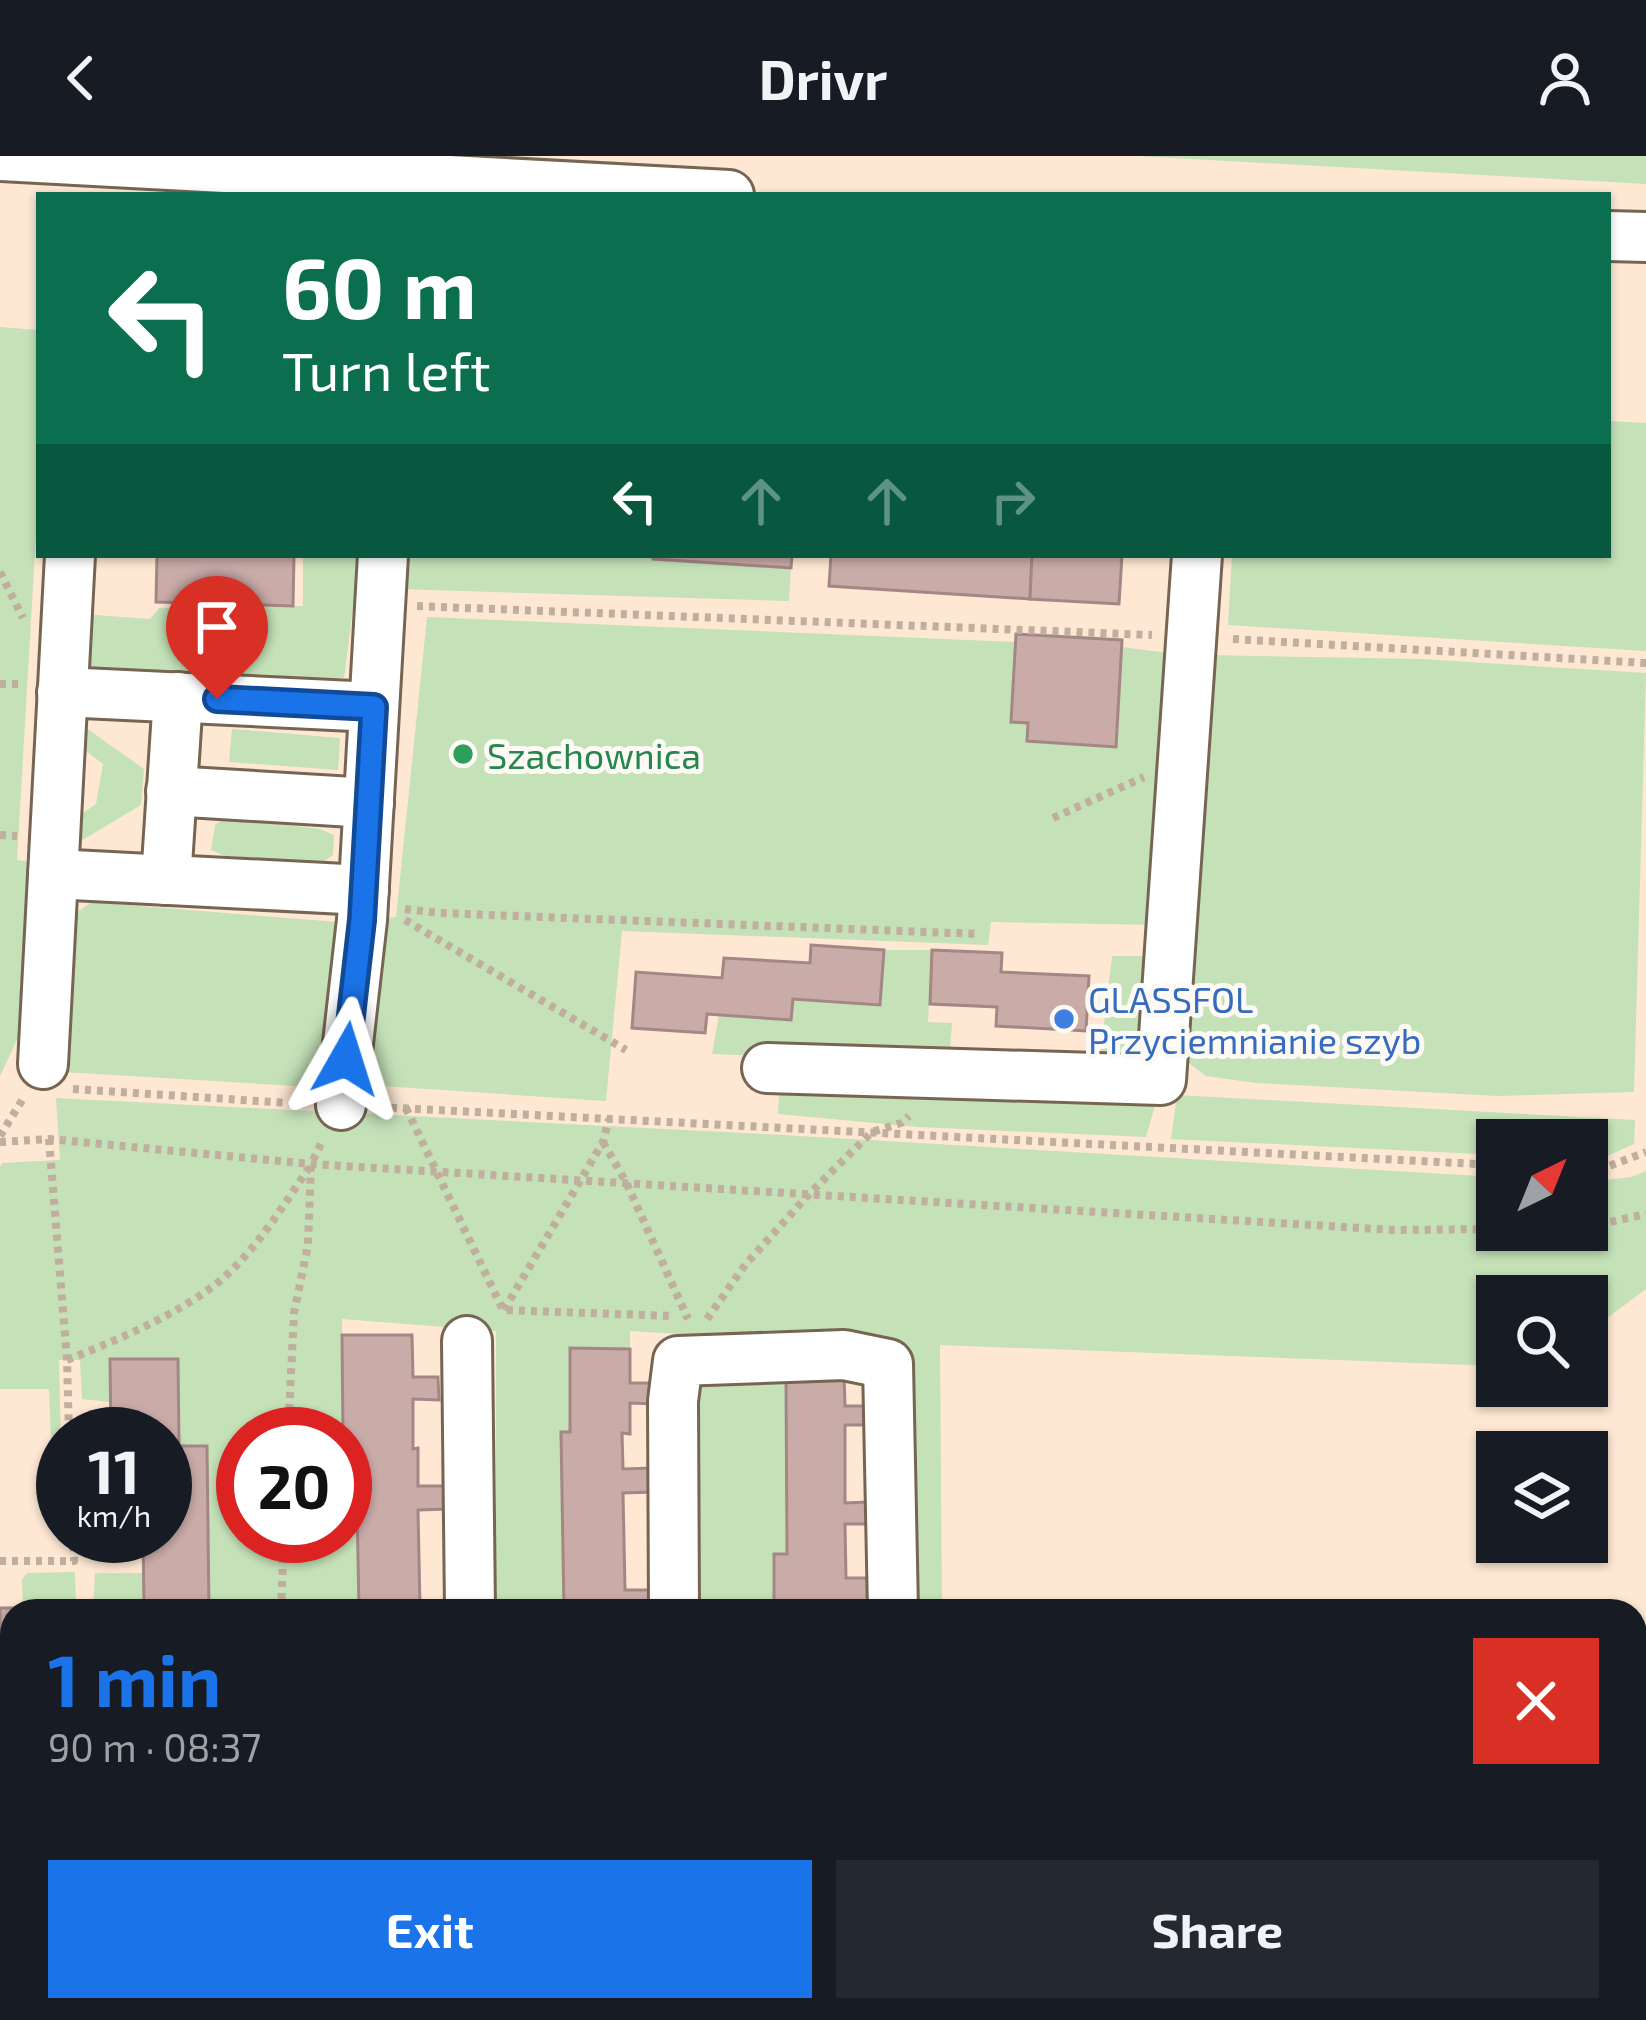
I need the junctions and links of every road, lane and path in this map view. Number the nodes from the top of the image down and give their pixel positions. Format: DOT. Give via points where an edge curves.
graph roads {
  1 [pos="1,156"];
  2 [pos="94,178"];
  3 [pos="404,186"];
  4 [pos="621,192"];
  5 [pos="1611,236"];
  6 [pos="1646,237"];
  7 [pos="70,558"];
  8 [pos="382,558"];
  9 [pos="1197,558"];
  10 [pos="380,604"];
  11 [pos="1192,637"];
  12 [pos="1646,663"];
  13 [pos="62,692"];
  14 [pos="178,697"];
  15 [pos="374,707"];
  16 [pos="1184,760"];
  17 [pos="171,791"];
  18 [pos="369,803"];
  19 [pos="1053,818"];
  20 [pos="53,874"];
  21 [pos="166,880"];
  22 [pos="363,897"];
  23 [pos="980,934"];
  24 [pos="626,1050"];
  25 [pos="767,1067"];
  26 [pos="956,1074"];
  27 [pos="53,1076"];
  28 [pos="341,1105"];
  29 [pos="406,1108"];
  30 [pos="609,1118"];
  31 [pos="872,1132"];
  32 [pos="49,1139"];
  33 [pos="0,1142"];
  34 [pos="603,1142"];
  35 [pos="1646,1152"];
  36 [pos="311,1164"];
  37 [pos="1476,1165"];
  38 [pos="1608,1166"];
  39 [pos="436,1171"];
  40 [pos="578,1180"];
  41 [pos="626,1182"];
  42 [pos="810,1193"];
  43 [pos="1646,1214"];
  44 [pos="1608,1222"];
  45 [pos="1476,1229"];
  46 [pos="503,1310"];
  47 [pos="467,1347"];
  48 [pos="688,1355"];
  49 [pos="67,1360"];
  50 [pos="68,1407"];
  51 [pos="290,1407"];
  52 [pos="0,1561"];
  53 [pos="36,1561"];
  54 [pos="283,1563"];
  55 [pos="281,1599"];
  56 [pos="470,1599"];
  57 [pos="675,1599"];
  58 [pos="892,1599"];
  1 -- 2 [label="street"];
  2 -- 3 [label="street"];
  3 -- 4 [label="street"];
  5 -- 6 [label="street"];
  7 -- 13 [label="street"];
  8 -- 10 [label="street"];
  9 -- 11 [label="street"];
  10 -- 11 [label="path"];
  10 -- 15 [label="street"];
  11 -- 12 [label="path"];
  11 -- 16 [label="street"];
  13 -- 14 [label="street"];
  13 -- 20 [label="street"];
  14 -- 15 [label="street"];
  14 -- 17 [label="street"];
  15 -- 18 [label="street"];
  16 -- 19 [label="path"];
  16 -- 26 [label="street" via="1161,1080"];
  17 -- 18 [label="street"];
  17 -- 21 [label="street"];
  18 -- 22 [label="street"];
  20 -- 21 [label="street"];
  20 -- 27 [label="street"];
  21 -- 22 [label="street"];
  22 -- 23 [label="path" via="439,914"];
  22 -- 24 [label="path"];
  22 -- 28 [label="street"];
  25 -- 26 [label="street"];
  26 -- 31 [label="path" via="901,1123"];
  27 -- 28 [label="path"];
  28 -- 29 [label="path"];
  28 -- 36 [label="path"];
  29 -- 30 [label="path"];
  29 -- 39 [label="path"];
  30 -- 31 [label="path"];
  30 -- 34 [label="path"];
  31 -- 37 [label="path"];
  31 -- 42 [label="path"];
  32 -- 33 [label="path"];
  32 -- 36 [label="path"];
  32 -- 49 [label="path"];
  34 -- 40 [label="path"];
  34 -- 41 [label="path"];
  35 -- 38 [label="path"];
  36 -- 39 [label="path"];
  36 -- 49 [label="path" via="217,1283 145,1328"];
  36 -- 51 [label="path"];
  39 -- 40 [label="path"];
  39 -- 46 [label="path"];
  40 -- 41 [label="path"];
  40 -- 46 [label="path"];
  41 -- 42 [label="path"];
  41 -- 48 [label="path"];
  42 -- 45 [label="path"];
  42 -- 48 [label="path" via="745,1265"];
  43 -- 44 [label="path"];
  46 -- 47 [label="path"];
  46 -- 48 [label="path"];
  47 -- 56 [label="street"];
  48 -- 57 [label="street"];
  48 -- 58 [label="street" via="844,1355 888,1364"];
  49 -- 50 [label="path"];
  52 -- 53 [label="path"];
  54 -- 55 [label="path"];
}
